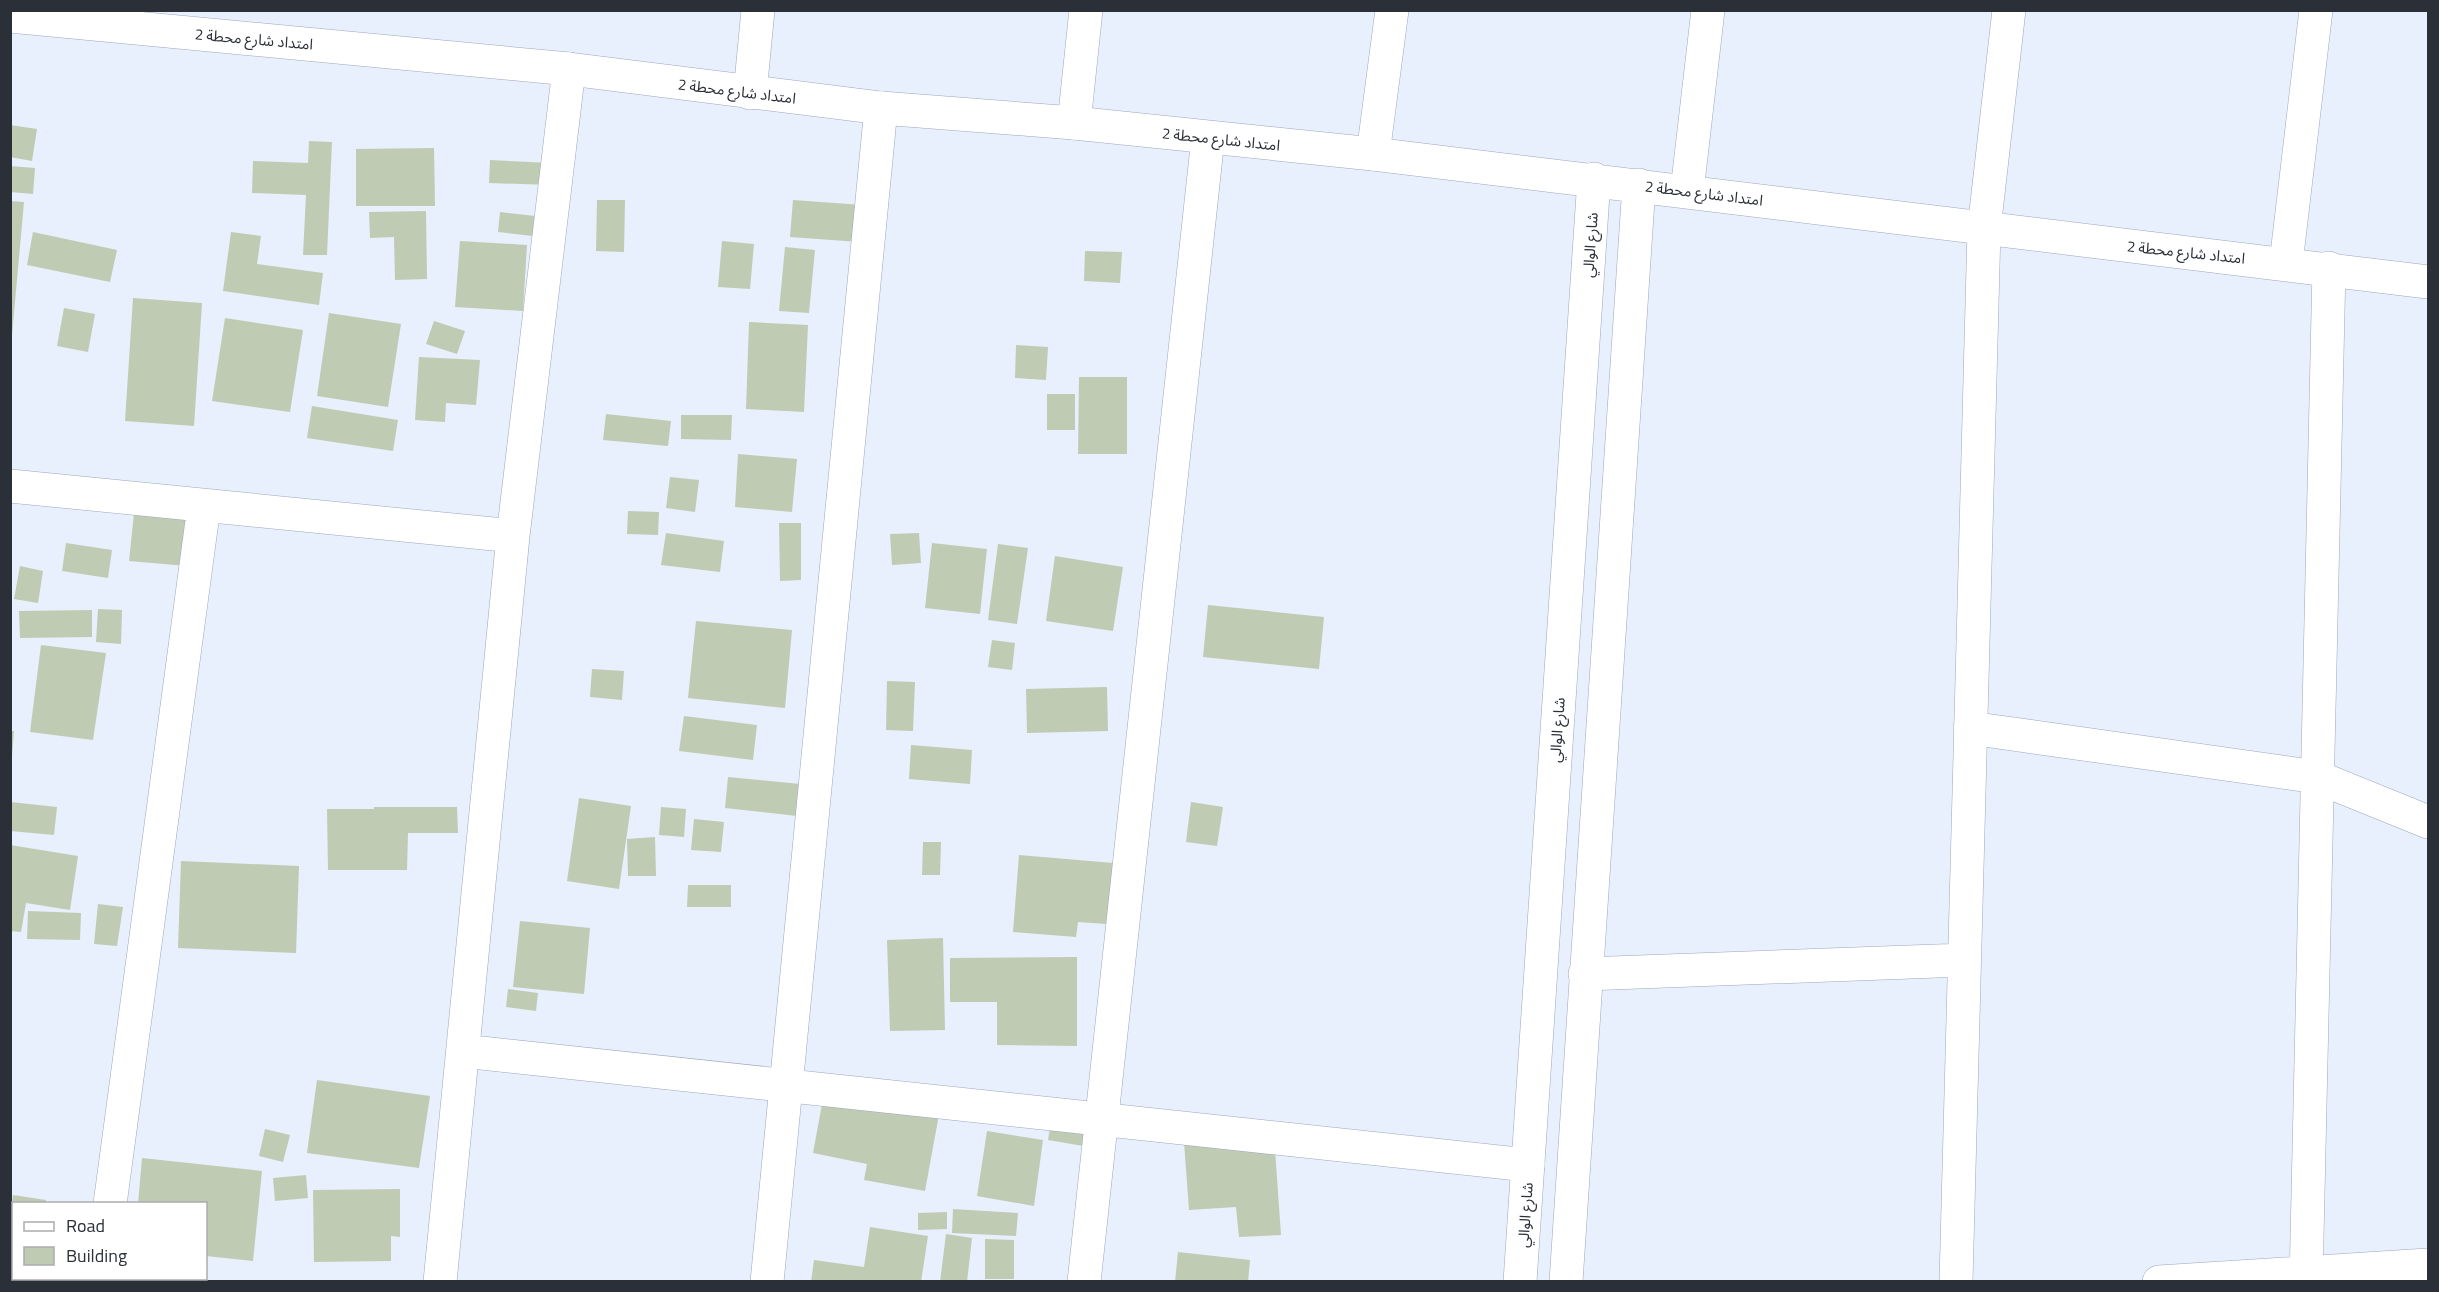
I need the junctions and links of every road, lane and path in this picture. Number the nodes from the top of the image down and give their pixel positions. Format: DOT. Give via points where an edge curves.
graph roads {
  1 [pos="758,10"];
  2 [pos="1086,10"];
  3 [pos="1392,10"];
  4 [pos="1708,10"];
  5 [pos="2009,10"];
  6 [pos="2316,10"];
  7 [pos="10,16"];
  8 [pos="569,69"];
  9 [pos="750,93"];
  10 [pos="881,108"];
  11 [pos="1074,123"];
  12 [pos="1208,138"];
  13 [pos="1373,154"];
  14 [pos="1594,179"];
  15 [pos="1640,184"];
  16 [pos="1688,190"];
  17 [pos="1983,229"];
  18 [pos="2286,263"];
  19 [pos="2329,268"];
  20 [pos="2428,282"];
  21 [pos="10,486"];
  22 [pos="204,506"];
  23 [pos="513,536"];
  24 [pos="1970,728"];
  25 [pos="2317,777"];
  26 [pos="2428,822"];
  27 [pos="1964,960"];
  28 [pos="1585,974"];
  29 [pos="463,1051"];
  30 [pos="788,1086"];
  31 [pos="1101,1121"];
  32 [pos="1528,1166"];
  33 [pos="110,1202"];
  34 [pos="2428,1265"];
  35 [pos="2306,1277"];
  36 [pos="440,1281"];
  37 [pos="767,1281"];
  38 [pos="1084,1281"];
  39 [pos="1520,1281"];
  40 [pos="1566,1281"];
  41 [pos="1956,1281"];
  42 [pos="2159,1281"];
  1 -- 9 [label="street"];
  2 -- 11 [label="street"];
  3 -- 13 [label="street"];
  4 -- 16 [label="street"];
  5 -- 17 [label="street"];
  6 -- 18 [label="street"];
  7 -- 8 [label="street, امتداد شارع محطة 2"];
  8 -- 9 [label="street, امتداد شارع محطة 2"];
  8 -- 23 [label="street"];
  9 -- 10 [label="street, امتداد شارع محطة 2"];
  10 -- 11 [label="street, امتداد شارع محطة 2"];
  10 -- 30 [label="street"];
  11 -- 12 [label="street, امتداد شارع محطة 2"];
  12 -- 13 [label="street, امتداد شارع محطة 2"];
  12 -- 31 [label="street"];
  13 -- 14 [label="street, امتداد شارع محطة 2"];
  14 -- 15 [label="street, امتداد شارع محطة 2"];
  14 -- 32 [label="street, شارع الوالي"];
  15 -- 16 [label="street, امتداد شارع محطة 2"];
  15 -- 28 [label="street"];
  16 -- 17 [label="street, امتداد شارع محطة 2"];
  17 -- 18 [label="street, امتداد شارع محطة 2"];
  17 -- 24 [label="street"];
  18 -- 19 [label="street, امتداد شارع محطة 2"];
  19 -- 20 [label="street, امتداد شارع محطة 2"];
  19 -- 25 [label="street"];
  21 -- 22 [label="street"];
  22 -- 23 [label="street"];
  22 -- 33 [label="street"];
  23 -- 29 [label="street"];
  24 -- 25 [label="street"];
  24 -- 27 [label="street"];
  25 -- 26 [label="street"];
  25 -- 35 [label="street"];
  27 -- 28 [label="street"];
  27 -- 41 [label="street"];
  28 -- 40 [label="street"];
  29 -- 30 [label="street"];
  29 -- 36 [label="street"];
  30 -- 31 [label="street"];
  30 -- 37 [label="street"];
  31 -- 32 [label="street"];
  31 -- 38 [label="street"];
  32 -- 39 [label="street, شارع الوالي"];
  34 -- 35 [label="street"];
  35 -- 42 [label="street"];
}
